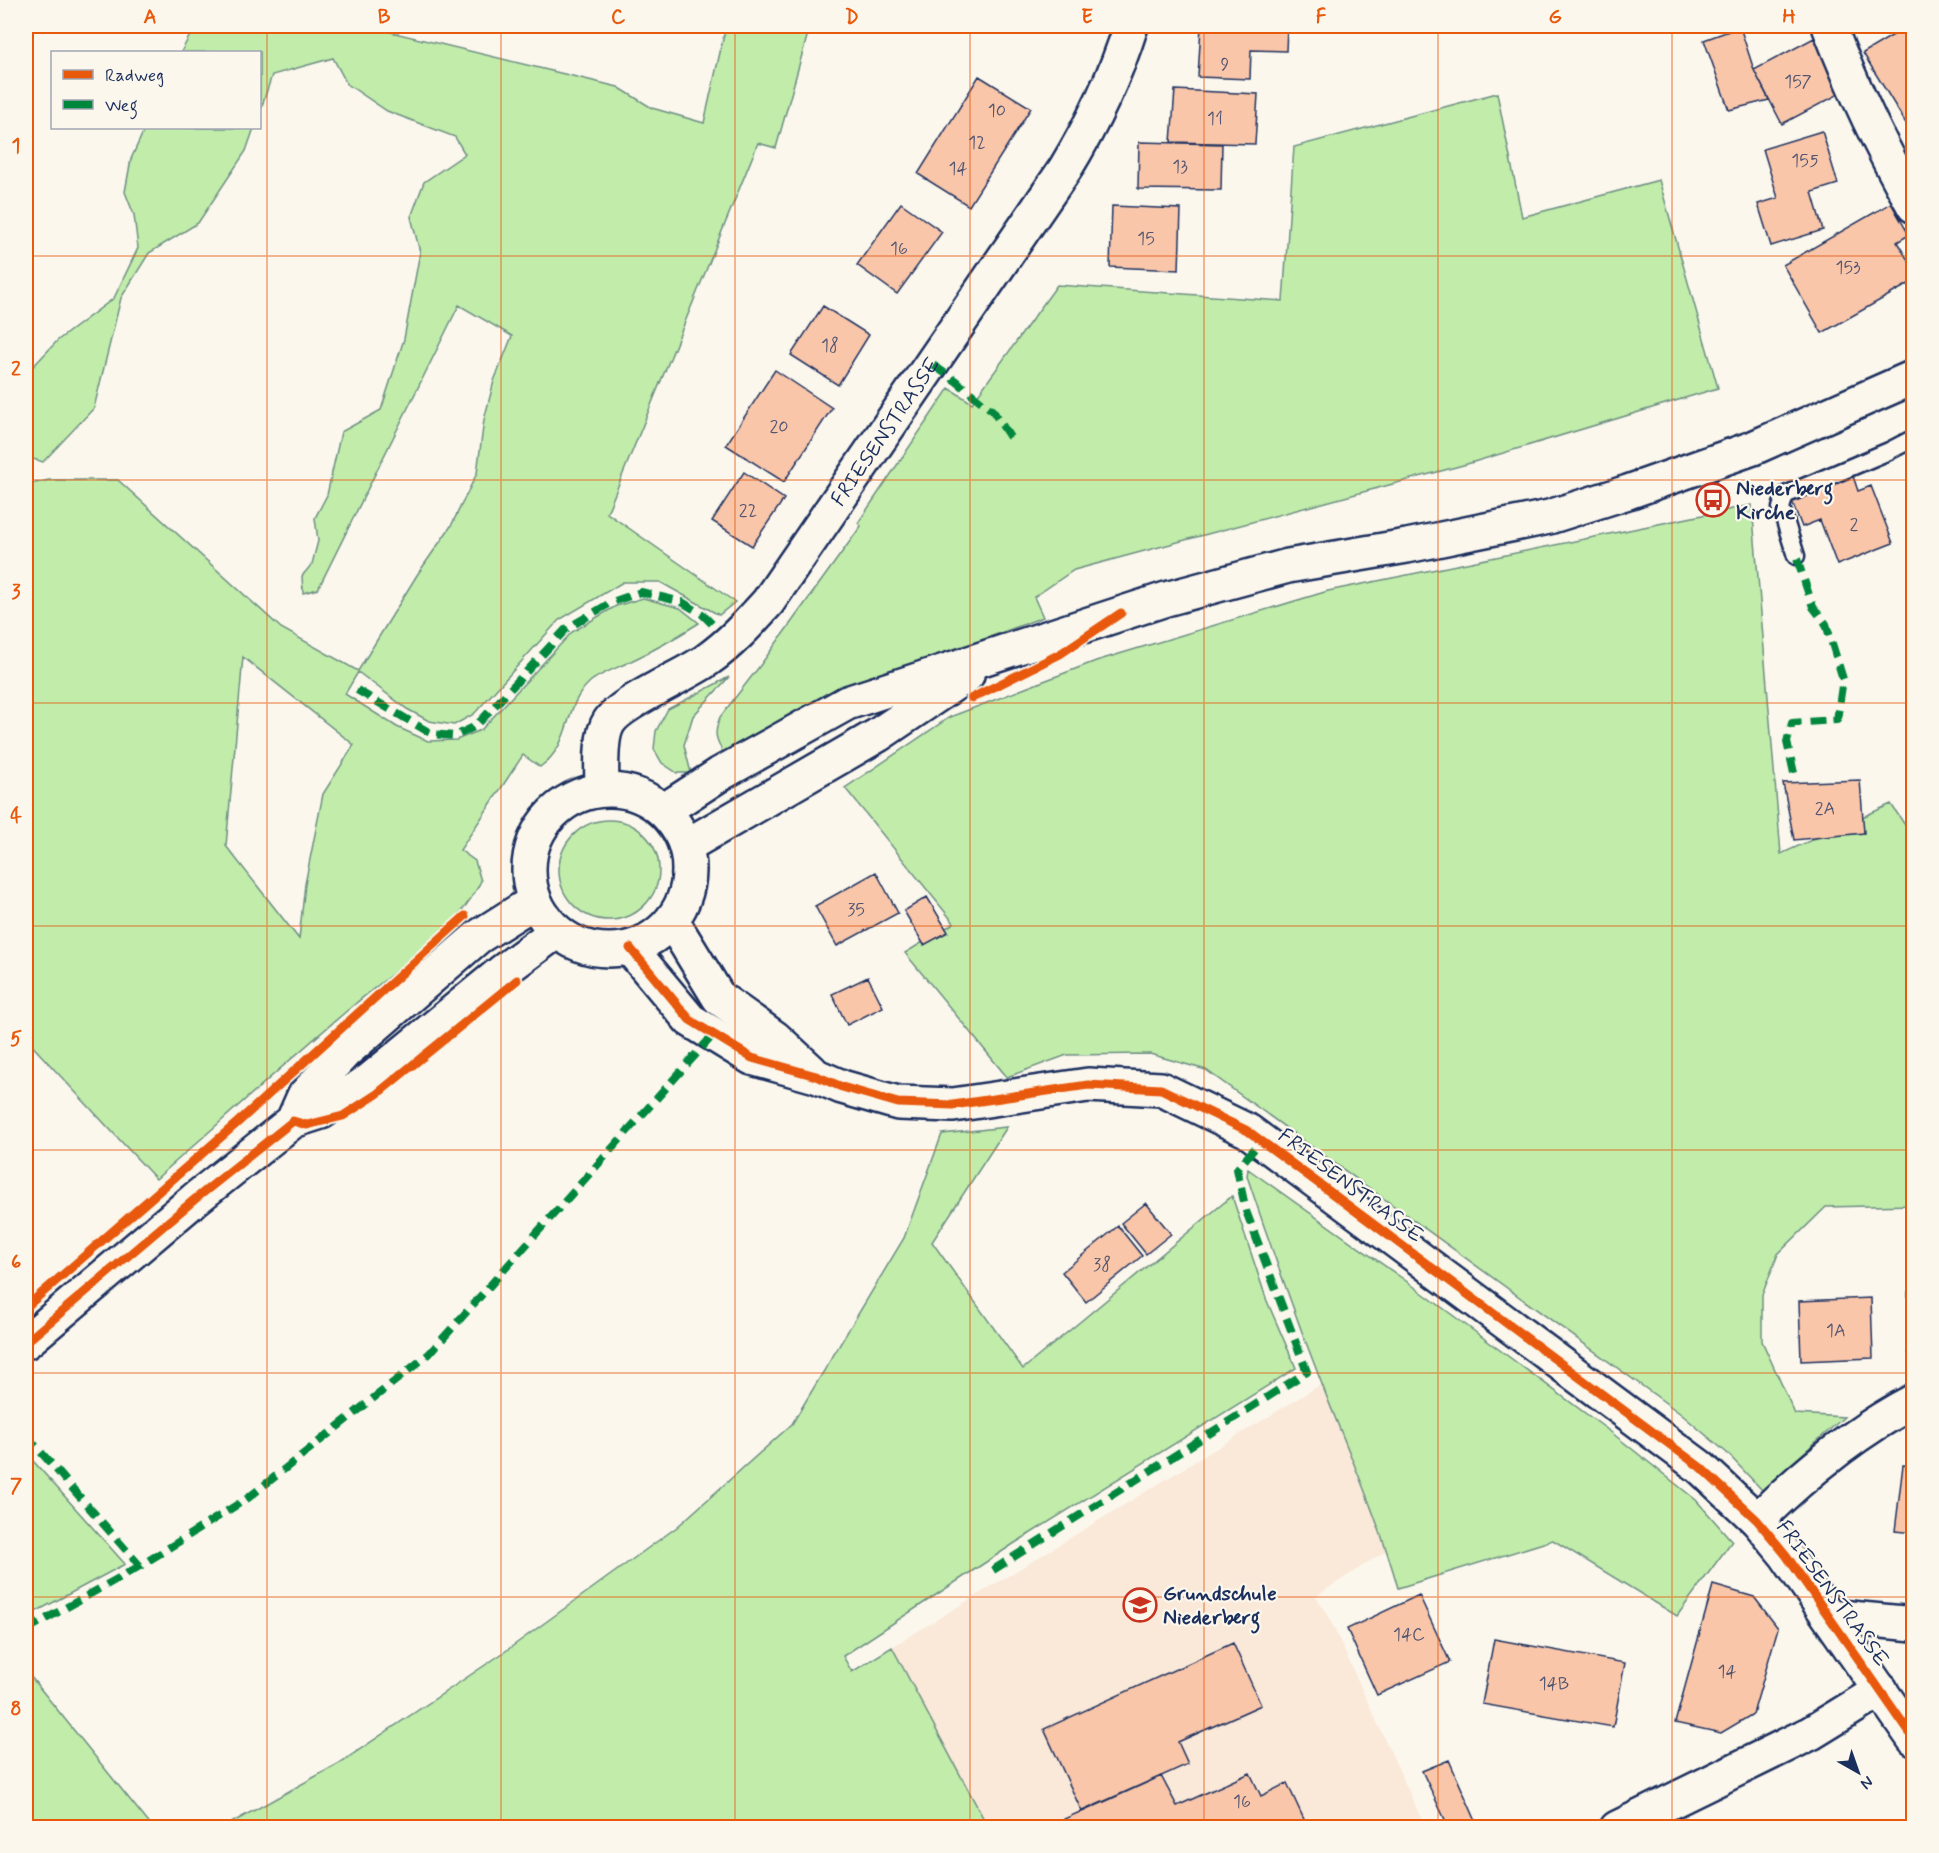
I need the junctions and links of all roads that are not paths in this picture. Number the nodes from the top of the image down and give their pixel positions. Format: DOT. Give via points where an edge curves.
graph roads {
  1 [pos="1131,26"];
  2 [pos="1829,26"];
  3 [pos="1914,206"];
  4 [pos="1914,377"];
  5 [pos="1914,438"];
  6 [pos="1796,556"];
  7 [pos="1003,651"];
  8 [pos="602,790"];
  9 [pos="663,811"];
  10 [pos="686,846"];
  11 [pos="535,901"];
  12 [pos="672,921"];
  13 [pos="556,931"];
  14 [pos="630,948"];
  15 [pos="816,1076"];
  16 [pos="293,1120"];
  17 [pos="26,1342"];
  18 [pos="1914,1401"];
  19 [pos="1757,1520"];
  20 [pos="1829,1616"];
  21 [pos="1914,1624"];
  22 [pos="1881,1690"];
  23 [pos="1914,1739"];
  24 [pos="1617,1827"];
  1 -- 8 [label="street, FRIESENSTRASSE" via="1109,90 1065,169 768,602 708,660 624,707 609,722 603,739"];
  2 -- 3 [label="street" via="1877,137"];
  4 -- 7 [label="street" via="1752,448 1549,517 1288,566 1166,599"];
  5 -- 6 [label="lane" via="1785,495 1781,508"];
  7 -- 9 [label="street" via="847,703 720,774"];
  7 -- 10 [label="street" via="878,735"];
  8 -- 9 [label="street" via="634,794"];
  8 -- 11 [label="street" via="581,795 562,806 536,838 530,859"];
  9 -- 10 [label="street" via="677,826"];
  10 -- 12 [label="street" via="690,865 688,885"];
  11 -- 13 [label="street"];
  11 -- 16 [label="street" via="478,937 345,1052 304,1096"];
  12 -- 14 [label="street" via="653,938"];
  12 -- 15 [label="street, FRIESENSTRASSE" via="719,998 775,1038"];
  13 -- 14 [label="street" via="591,949"];
  13 -- 16 [label="street" via="370,1080 321,1112"];
  14 -- 15 [label="street, FRIESENSTRASSE" via="690,1020 752,1058"];
  15 -- 19 [label="street, FRIESENSTRASSE" via="898,1103 953,1105 1088,1085 1161,1089 1248,1131 1700,1467"];
  16 -- 17 [label="street"];
  18 -- 19 [label="street" via="1858,1434 1785,1492"];
  19 -- 20 [label="street, FRIESENSTRASSE"];
  20 -- 21 [label="street"];
  20 -- 22 [label="street, FRIESENSTRASSE"];
  22 -- 23 [label="street, FRIESENSTRASSE"];
  22 -- 24 [label="street" via="1811,1733"];
}
